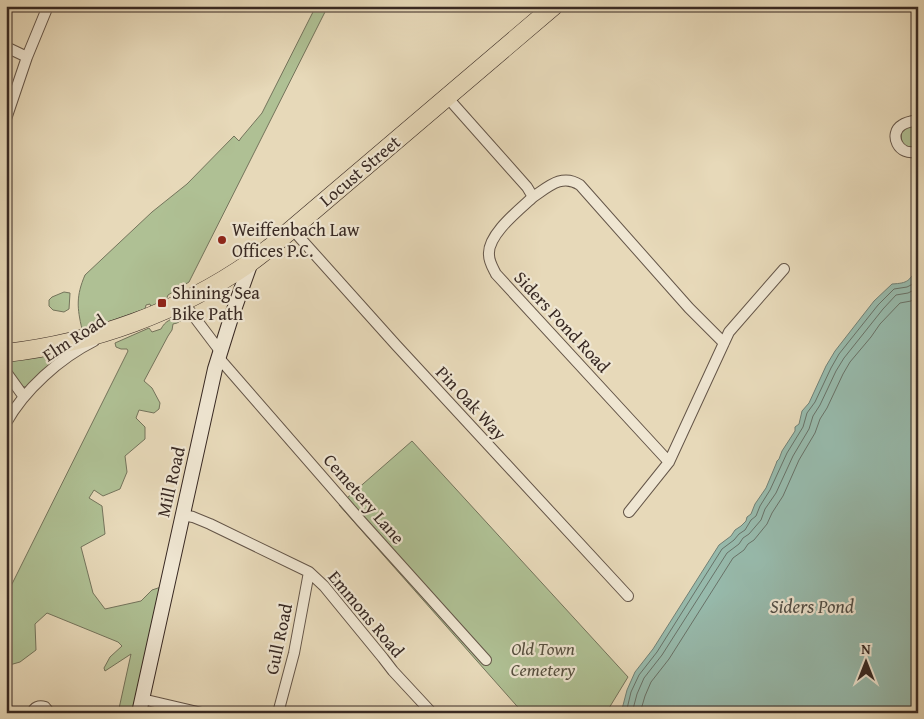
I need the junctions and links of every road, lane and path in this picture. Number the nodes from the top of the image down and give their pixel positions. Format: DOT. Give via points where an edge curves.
graph roads {
  1 [pos="48,6"];
  2 [pos="554,6"];
  3 [pos="6,47"];
  4 [pos="28,57"];
  5 [pos="447,97"];
  6 [pos="6,119"];
  7 [pos="918,120"];
  8 [pos="918,151"];
  9 [pos="533,197"];
  10 [pos="292,229"];
  11 [pos="251,262"];
  12 [pos="784,269"];
  13 [pos="182,302"];
  14 [pos="122,327"];
  15 [pos="724,343"];
  16 [pos="6,353"];
  17 [pos="219,354"];
  18 [pos="6,372"];
  19 [pos="24,397"];
  20 [pos="6,423"];
  21 [pos="669,462"];
  22 [pos="629,512"];
  23 [pos="182,515"];
  24 [pos="309,572"];
  25 [pos="628,596"];
  26 [pos="486,660"];
  27 [pos="141,706"];
  28 [pos="32,713"];
  29 [pos="50,713"];
  30 [pos="202,713"];
  31 [pos="278,713"];
  32 [pos="432,713"];
  1 -- 4 [label="street"];
  2 -- 5 [label="highway, Locust Street"];
  3 -- 4 [label="street"];
  4 -- 6 [label="street"];
  5 -- 9 [label="street"];
  5 -- 10 [label="highway, Locust Street"];
  7 -- 8 [label="street" via="901,125 896,136 898,146 903,150"];
  9 -- 15 [label="street, Siders Pond Road" via="558,181 570,180 580,185"];
  9 -- 21 [label="street, Siders Pond Road" via="491,242 488,256 496,274"];
  10 -- 11 [label="highway, Locust Street"];
  10 -- 25 [label="street, Pin Oak Way"];
  11 -- 13 [label="highway, Locust Street"];
  11 -- 17 [label="street, Mill Road"];
  12 -- 15 [label="street" via="729,332"];
  13 -- 14 [label="highway, Locust Street"];
  13 -- 17 [label="street, Cemetery Lane"];
  14 -- 16 [label="highway, Locust Street" via="73,342"];
  14 -- 19 [label="street, Elm Road" via="64,360"];
  15 -- 21 [label="street"];
  17 -- 23 [label="street, Mill Road"];
  17 -- 26 [label="street, Cemetery Lane" via="360,520"];
  18 -- 19 [label="street"];
  19 -- 20 [label="street, Elm Road"];
  21 -- 22 [label="street"];
  23 -- 24 [label="street, Emmons Road" via="210,524"];
  23 -- 27 [label="street, Mill Road"];
  24 -- 31 [label="street, Gull Road" via="294,653"];
  24 -- 32 [label="street, Emmons Road" via="324,586 392,671"];
  27 -- 30 [label="street"];
  28 -- 29 [label="street" via="43,706"];
}
